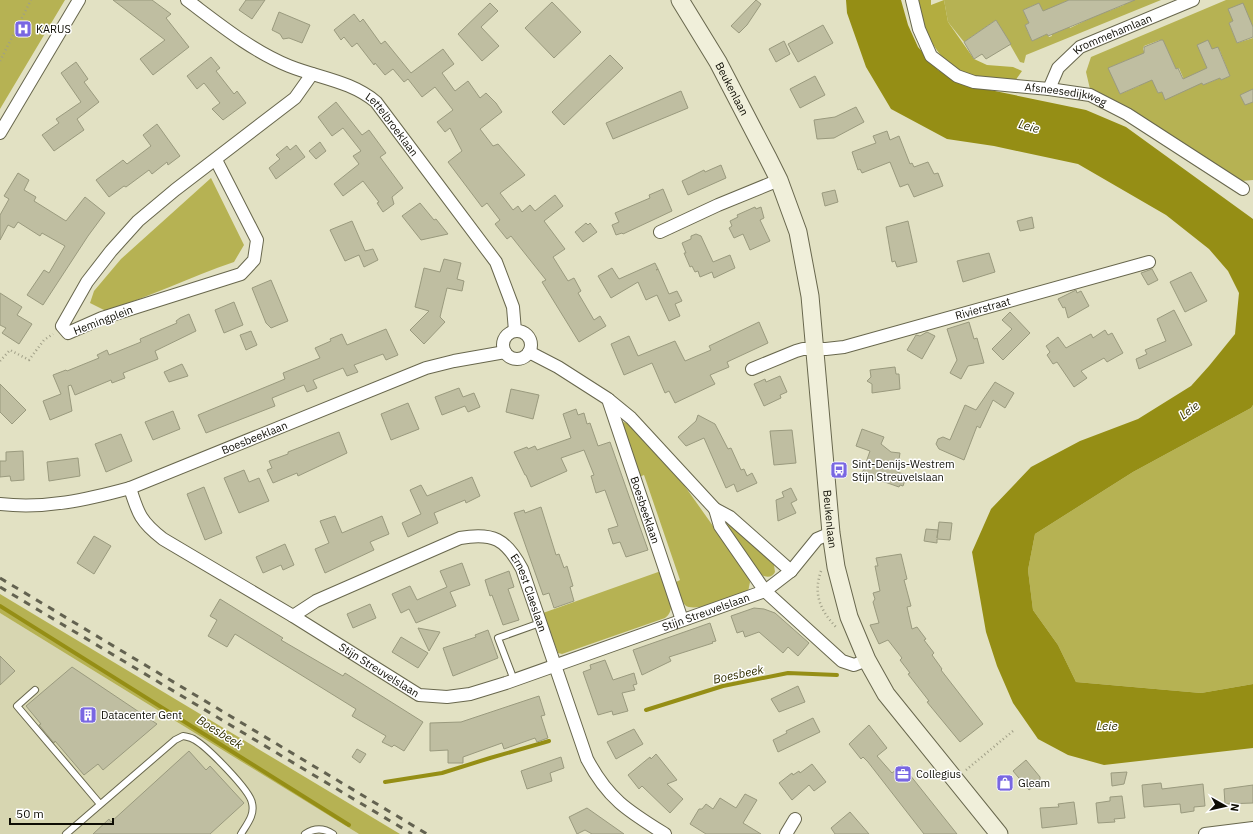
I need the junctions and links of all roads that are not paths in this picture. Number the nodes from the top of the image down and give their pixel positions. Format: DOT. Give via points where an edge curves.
graph roads {
  1 [pos="79,0"];
  2 [pos="187,0"];
  3 [pos="681,0"];
  4 [pos="912,0"];
  5 [pos="1193,0"];
  6 [pos="312,74"];
  7 [pos="1049,89"];
  8 [pos="0,133"];
  9 [pos="216,160"];
  10 [pos="779,180"];
  11 [pos="1243,189"];
  12 [pos="660,232"];
  13 [pos="1149,262"];
  14 [pos="515,331"];
  15 [pos="815,349"];
  16 [pos="505,352"];
  17 [pos="529,352"];
  18 [pos="752,369"];
  19 [pos="608,399"];
  20 [pos="130,488"];
  21 [pos="0,504"];
  22 [pos="715,509"];
  23 [pos="831,534"];
  24 [pos="791,571"];
  25 [pos="765,591"];
  26 [pos="293,616"];
  27 [pos="682,620"];
  28 [pos="540,623"];
  29 [pos="867,660"];
  30 [pos="555,665"];
  31 [pos="514,680"];
  32 [pos="35,690"];
  33 [pos="100,804"];
  34 [pos="795,819"];
  35 [pos="1253,828"];
  36 [pos="66,834"];
  37 [pos="241,834"];
  38 [pos="305,834"];
  39 [pos="333,834"];
  40 [pos="664,834"];
  41 [pos="786,834"];
  42 [pos="999,834"];
  43 [pos="1205,834"];
  1 -- 8 [label="street"];
  2 -- 6 [label="street, Lettelbroeklaan" via="265,55"];
  3 -- 10 [label="street, Beukenlaan" via="718,62"];
  4 -- 7 [label="street, Afsneesedijkweg" via="919,30 931,56 957,76 974,82"];
  5 -- 7 [label="street, Krommehamlaan" via="1080,48 1058,68"];
  6 -- 9 [label="street, Hemingplein" via="295,98"];
  6 -- 14 [label="street, Lettelbroeklaan" via="347,84 365,92 376,102 496,262 513,307"];
  7 -- 11 [label="street, Afsneesedijkweg" via="1090,95 1127,114"];
  9 -- 9 [label="street, Hemingplein" via="138,221 111,251 88,282 62,326 68,334 102,318 241,274 254,260 257,240"];
  10 -- 12 [label="street"];
  10 -- 15 [label="street, Beukenlaan" via="791,210 805,262"];
  13 -- 15 [label="street, Rivierstraat" via="844,346"];
  14 -- 16 [label="street" via="506,336 503,347"];
  14 -- 17 [label="street" via="525,333 528,337 531,347"];
  15 -- 18 [label="street" via="796,351"];
  15 -- 23 [label="street, Beukenlaan"];
  16 -- 17 [label="street, Boesbeeklaan" via="517,359"];
  16 -- 20 [label="street, Boesbeeklaan" via="426,368"];
  17 -- 19 [label="street"];
  19 -- 22 [label="street" via="630,418"];
  19 -- 27 [label="street, Boesbeeklaan"];
  20 -- 21 [label="street, Boesbeeklaan" via="54,505"];
  20 -- 26 [label="street, Stijn Streuvelslaan" via="138,513 147,527"];
  22 -- 24 [label="street" via="730,517"];
  22 -- 25 [label="street" via="720,526"];
  23 -- 24 [label="street" via="816,539"];
  23 -- 29 [label="street, Beukenlaan" via="836,567 849,617"];
  24 -- 25 [label="street"];
  25 -- 27 [label="street, Stijn Streuvelslaan"];
  25 -- 29 [label="street" via="842,661 854,665"];
  26 -- 28 [label="street, Ernest Claeslaan" via="316,600 460,538 477,535 492,537 505,543 514,554 522,569"];
  26 -- 31 [label="street, Stijn Streuvelslaan" via="419,695 447,697 470,694"];
  27 -- 30 [label="street, Stijn Streuvelslaan"];
  28 -- 30 [label="street, Ernest Claeslaan"];
  28 -- 31 [label="lane" via="498,638"];
  29 -- 42 [label="street, Beukenlaan" via="886,694"];
  30 -- 31 [label="street, Stijn Streuvelslaan"];
  30 -- 40 [label="street, Ernest Claeslaan" via="587,759 597,778 621,805"];
  32 -- 33 [label="lane" via="17,706"];
  33 -- 36 [label="lane"];
  33 -- 37 [label="lane" via="175,740 183,736 189,737 196,740 246,789 253,808"];
  34 -- 41 [label="street"];
  35 -- 43 [label="street"];
  38 -- 39 [label="lane" via="312,829 326,830"];
}
